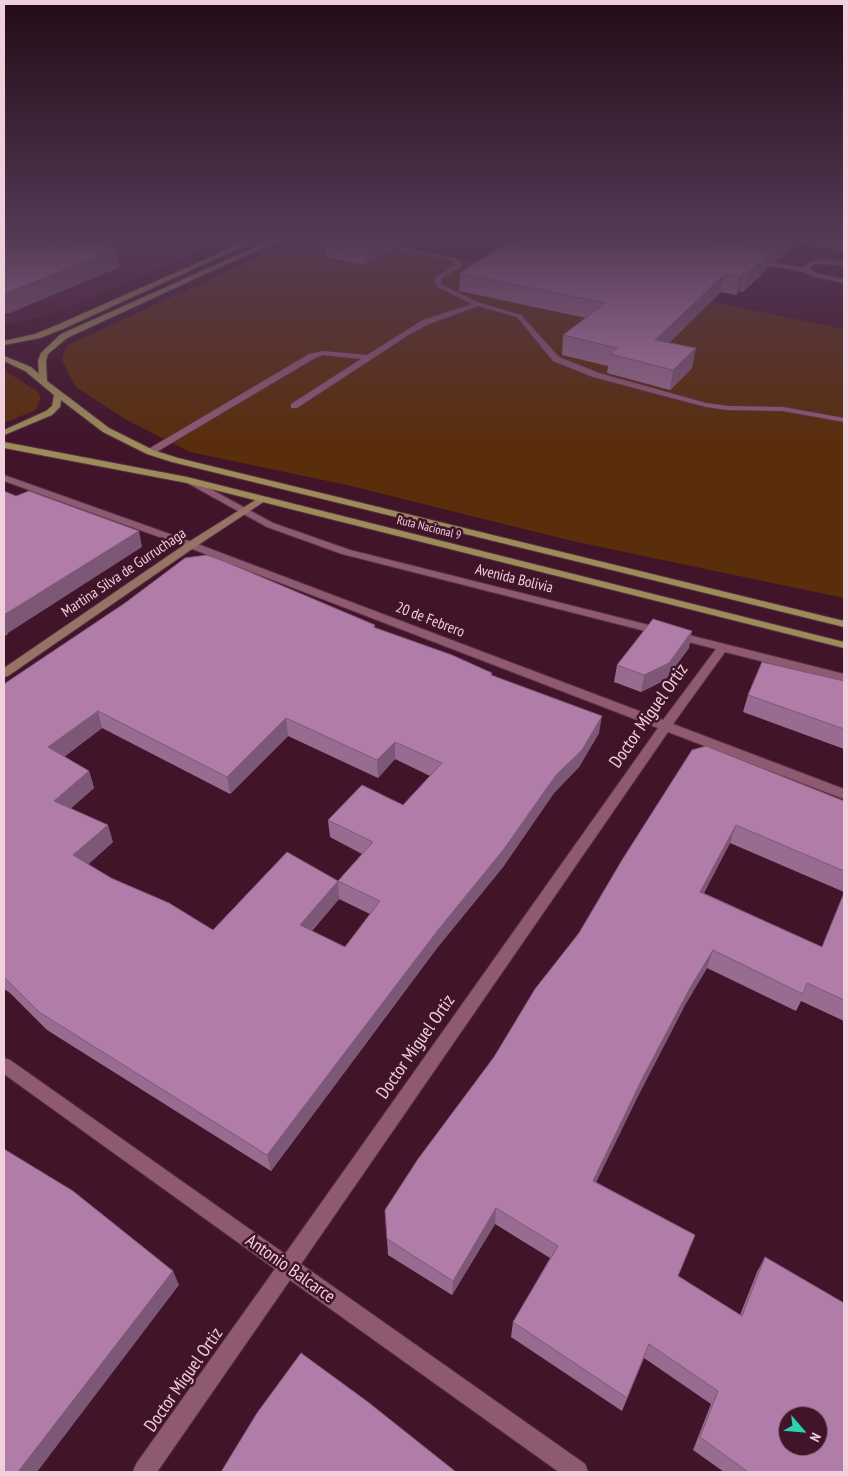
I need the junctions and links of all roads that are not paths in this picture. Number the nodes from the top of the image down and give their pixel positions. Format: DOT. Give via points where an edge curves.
graph roads {
  1 [pos="105,307"];
  2 [pos="128,307"];
  3 [pos="470,307"];
  4 [pos="488,307"];
  5 [pos="4,343"];
  6 [pos="366,357"];
  7 [pos="4,358"];
  8 [pos="43,381"];
  9 [pos="58,394"];
  10 [pos="294,406"];
  11 [pos="844,420"];
  12 [pos="4,434"];
  13 [pos="5,445"];
  14 [pos="150,452"];
  15 [pos="187,480"];
  16 [pos="6,481"];
  17 [pos="262,499"];
  18 [pos="244,511"];
  19 [pos="191,545"];
  20 [pos="844,624"];
  21 [pos="844,645"];
  22 [pos="723,647"];
  23 [pos="4,673"];
  24 [pos="844,678"];
  25 [pos="666,725"];
  26 [pos="844,794"];
  27 [pos="4,1065"];
  28 [pos="287,1267"];
  29 [pos="144,1472"];
  30 [pos="578,1472"];
  1 -- 5 [label="main road" via="37,336"];
  2 -- 8 [label="main road" via="64,336 45,353"];
  3 -- 6 [label="street" via="426,322"];
  4 -- 11 [label="street" via="519,316 556,359 596,376 706,405 783,409"];
  6 -- 10 [label="street"];
  6 -- 14 [label="street" via="323,353 312,356"];
  7 -- 8 [label="main road, Ruta Nacional 9" via="28,369"];
  8 -- 9 [label="main road, Ruta Nacional 9"];
  9 -- 12 [label="main road" via="56,407 49,413"];
  9 -- 14 [label="main road, Ruta Nacional 9" via="106,430"];
  13 -- 15 [label="main road, Ruta Nacional 9"];
  14 -- 20 [label="main road, Ruta Nacional 9"];
  15 -- 17 [label="main road, Ruta Nacional 9"];
  15 -- 18 [label="street, Avenida Bolivia"];
  16 -- 19 [label="street, 20 de Febrero"];
  17 -- 18 [label="street, Martina Silva de Gurruchaga"];
  17 -- 21 [label="main road, Ruta Nacional 9"];
  18 -- 19 [label="street, Martina Silva de Gurruchaga"];
  18 -- 22 [label="street, Avenida Bolivia" via="287,532 346,552"];
  19 -- 23 [label="street, Martina Silva de Gurruchaga"];
  19 -- 25 [label="street, 20 de Febrero"];
  22 -- 24 [label="street, Avenida Bolivia"];
  22 -- 25 [label="street, Doctor Miguel Ortiz"];
  25 -- 26 [label="street, 20 de Febrero"];
  25 -- 28 [label="street, Doctor Miguel Ortiz"];
  27 -- 28 [label="street, Antonio Balcarce"];
  28 -- 29 [label="street, Doctor Miguel Ortiz"];
  28 -- 30 [label="street, Antonio Balcarce"];
}
